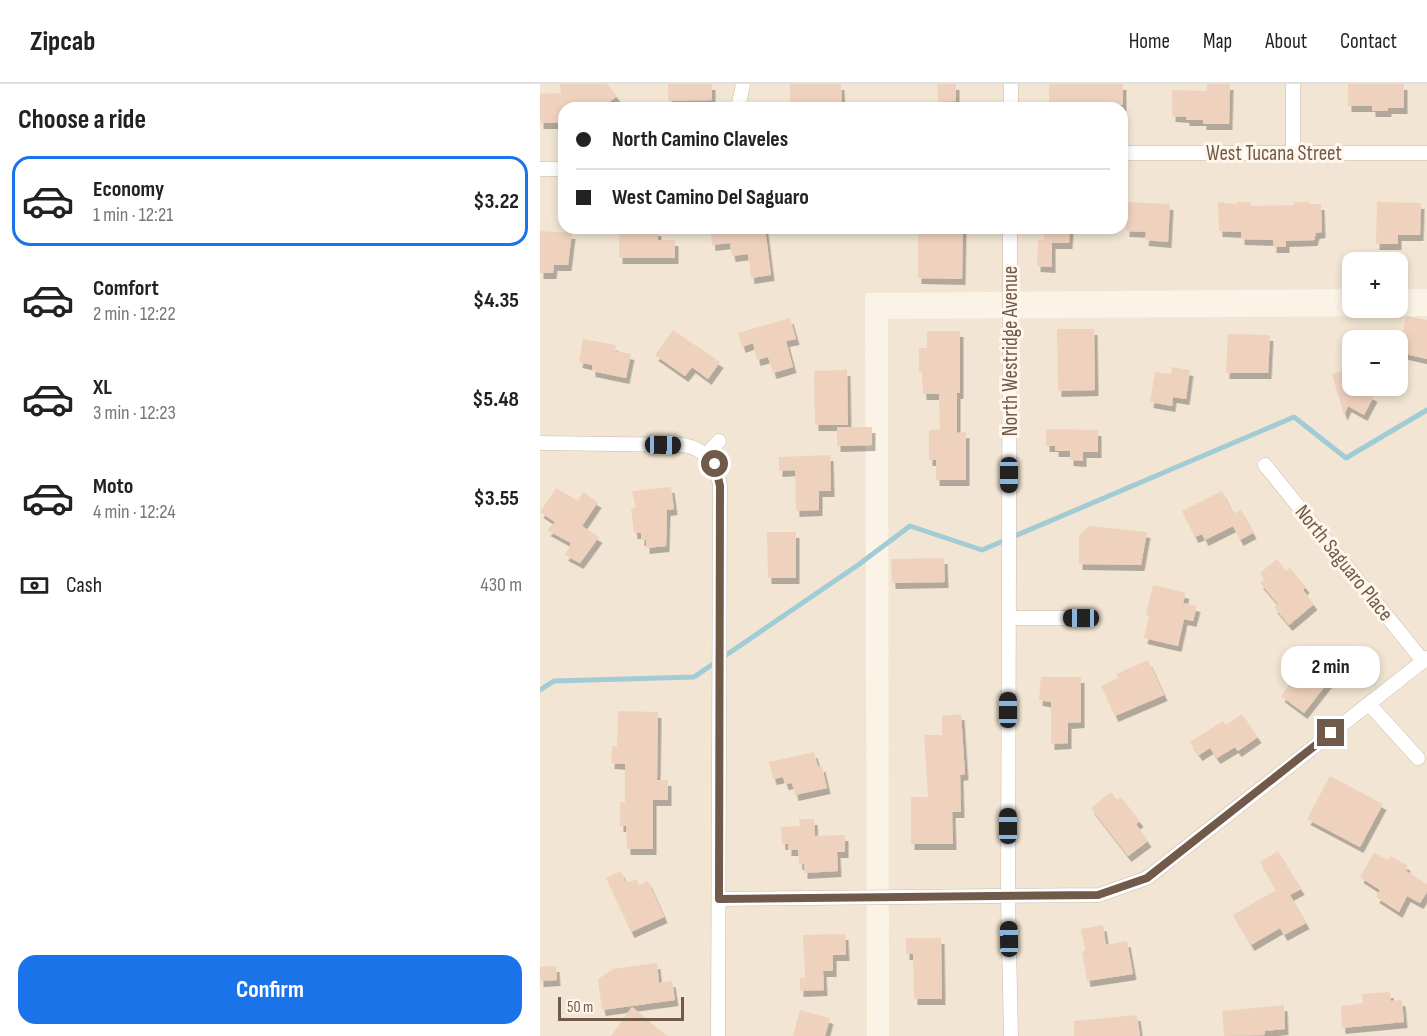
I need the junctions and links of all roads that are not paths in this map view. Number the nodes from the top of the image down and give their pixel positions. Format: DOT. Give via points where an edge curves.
graph roads {
  1 [pos="743,84"];
  2 [pos="1011,84"];
  3 [pos="1293,84"];
  4 [pos="739,102"];
  5 [pos="1011,102"];
  6 [pos="1128,153"];
  7 [pos="1293,153"];
  8 [pos="1427,153"];
  9 [pos="540,169"];
  10 [pos="558,169"];
  11 [pos="1010,234"];
  12 [pos="719,441"];
  13 [pos="540,443"];
  14 [pos="709,456"];
  15 [pos="1265,465"];
  16 [pos="1009,618"];
  17 [pos="1081,618"];
  18 [pos="1425,660"];
  19 [pos="1369,704"];
  20 [pos="1418,758"];
  21 [pos="1008,896"];
  22 [pos="719,899"];
  23 [pos="718,1036"];
  24 [pos="1011,1036"];
  1 -- 4 [label="street"];
  2 -- 5 [label="street"];
  3 -- 7 [label="street"];
  6 -- 7 [label="street, West Tucana Street"];
  7 -- 8 [label="street, West Tucana Street"];
  9 -- 10 [label="street"];
  11 -- 16 [label="street, North Westridge Avenue"];
  12 -- 14 [label="street"];
  13 -- 14 [label="street" via="684,445"];
  14 -- 22 [label="street" via="720,486"];
  15 -- 18 [label="street, North Saguaro Place"];
  16 -- 17 [label="street"];
  16 -- 21 [label="street, North Westridge Avenue"];
  18 -- 19 [label="street"];
  19 -- 20 [label="street"];
  19 -- 21 [label="street" via="1147,878 1098,895"];
  21 -- 22 [label="street"];
  21 -- 24 [label="street, North Westridge Avenue"];
  22 -- 23 [label="street"];
}
